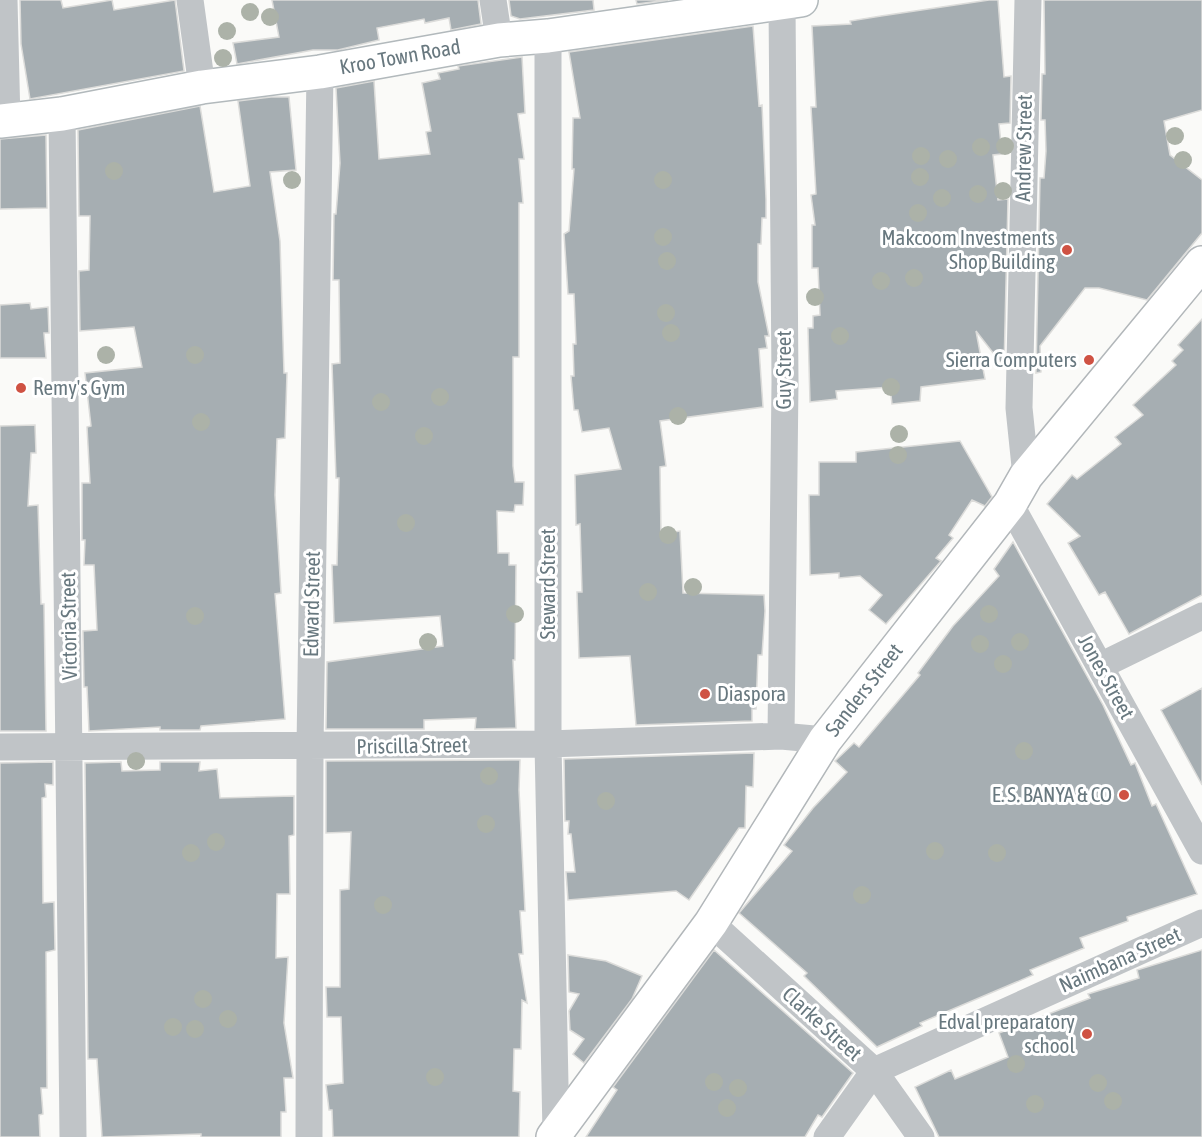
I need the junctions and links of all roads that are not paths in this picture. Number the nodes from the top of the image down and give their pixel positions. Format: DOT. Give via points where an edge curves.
graph roads {
  1 [pos="4,0"];
  2 [pos="190,0"];
  3 [pos="494,0"];
  4 [pos="1028,0"];
  5 [pos="792,2"];
  6 [pos="737,5"];
  7 [pos="612,13"];
  8 [pos="548,36"];
  9 [pos="499,40"];
  10 [pos="320,72"];
  11 [pos="202,87"];
  12 [pos="62,114"];
  13 [pos="3,121"];
  14 [pos="1202,263"];
  15 [pos="1026,476"];
  16 [pos="1010,504"];
  17 [pos="1202,616"];
  18 [pos="1100,666"];
  19 [pos="781,736"];
  20 [pos="825,740"];
  21 [pos="549,744"];
  22 [pos="70,745"];
  23 [pos="0,747"];
  24 [pos="310,747"];
  25 [pos="1202,850"];
  26 [pos="711,923"];
  27 [pos="1202,923"];
  28 [pos="874,1071"];
  29 [pos="554,1135"];
  30 [pos="73,1137"];
  31 [pos="309,1137"];
  32 [pos="827,1137"];
  33 [pos="921,1137"];
  1 -- 13 [label="street"];
  2 -- 11 [label="street"];
  3 -- 9 [label="street"];
  4 -- 15 [label="street, Andrew Street" via="1019,408"];
  5 -- 6 [label="main road, Kroo Town Road"];
  5 -- 19 [label="street, Guy Street"];
  6 -- 7 [label="main road, Kroo Town Road"];
  7 -- 8 [label="main road, Kroo Town Road"];
  8 -- 9 [label="main road, Kroo Town Road"];
  8 -- 21 [label="street, Steward Street"];
  9 -- 10 [label="main road, Kroo Town Road"];
  10 -- 11 [label="main road, Kroo Town Road"];
  10 -- 24 [label="street, Edward Street"];
  11 -- 12 [label="main road, Kroo Town Road"];
  12 -- 13 [label="main road, Kroo Town Road"];
  12 -- 22 [label="street, Victoria Street"];
  14 -- 15 [label="main road, Sanders Street"];
  15 -- 16 [label="main road, Sanders Street"];
  16 -- 18 [label="street, Jones Street"];
  16 -- 20 [label="main road, Sanders Street"];
  17 -- 18 [label="street"];
  18 -- 25 [label="street, Jones Street"];
  19 -- 20 [label="street, Priscilla Street"];
  19 -- 21 [label="street, Priscilla Street"];
  20 -- 26 [label="main road, Sanders Street"];
  21 -- 24 [label="street, Priscilla Street"];
  21 -- 29 [label="street, Steward Street"];
  22 -- 23 [label="street, Priscilla Street"];
  22 -- 24 [label="street, Priscilla Street"];
  22 -- 30 [label="street, Victoria Street"];
  24 -- 31 [label="street, Edward Street"];
  26 -- 28 [label="street, Clarke Street"];
  26 -- 29 [label="main road, Sanders Street"];
  27 -- 28 [label="street, Naimbana Street"];
  28 -- 32 [label="street"];
  28 -- 33 [label="street, Clarke Street"];
}
